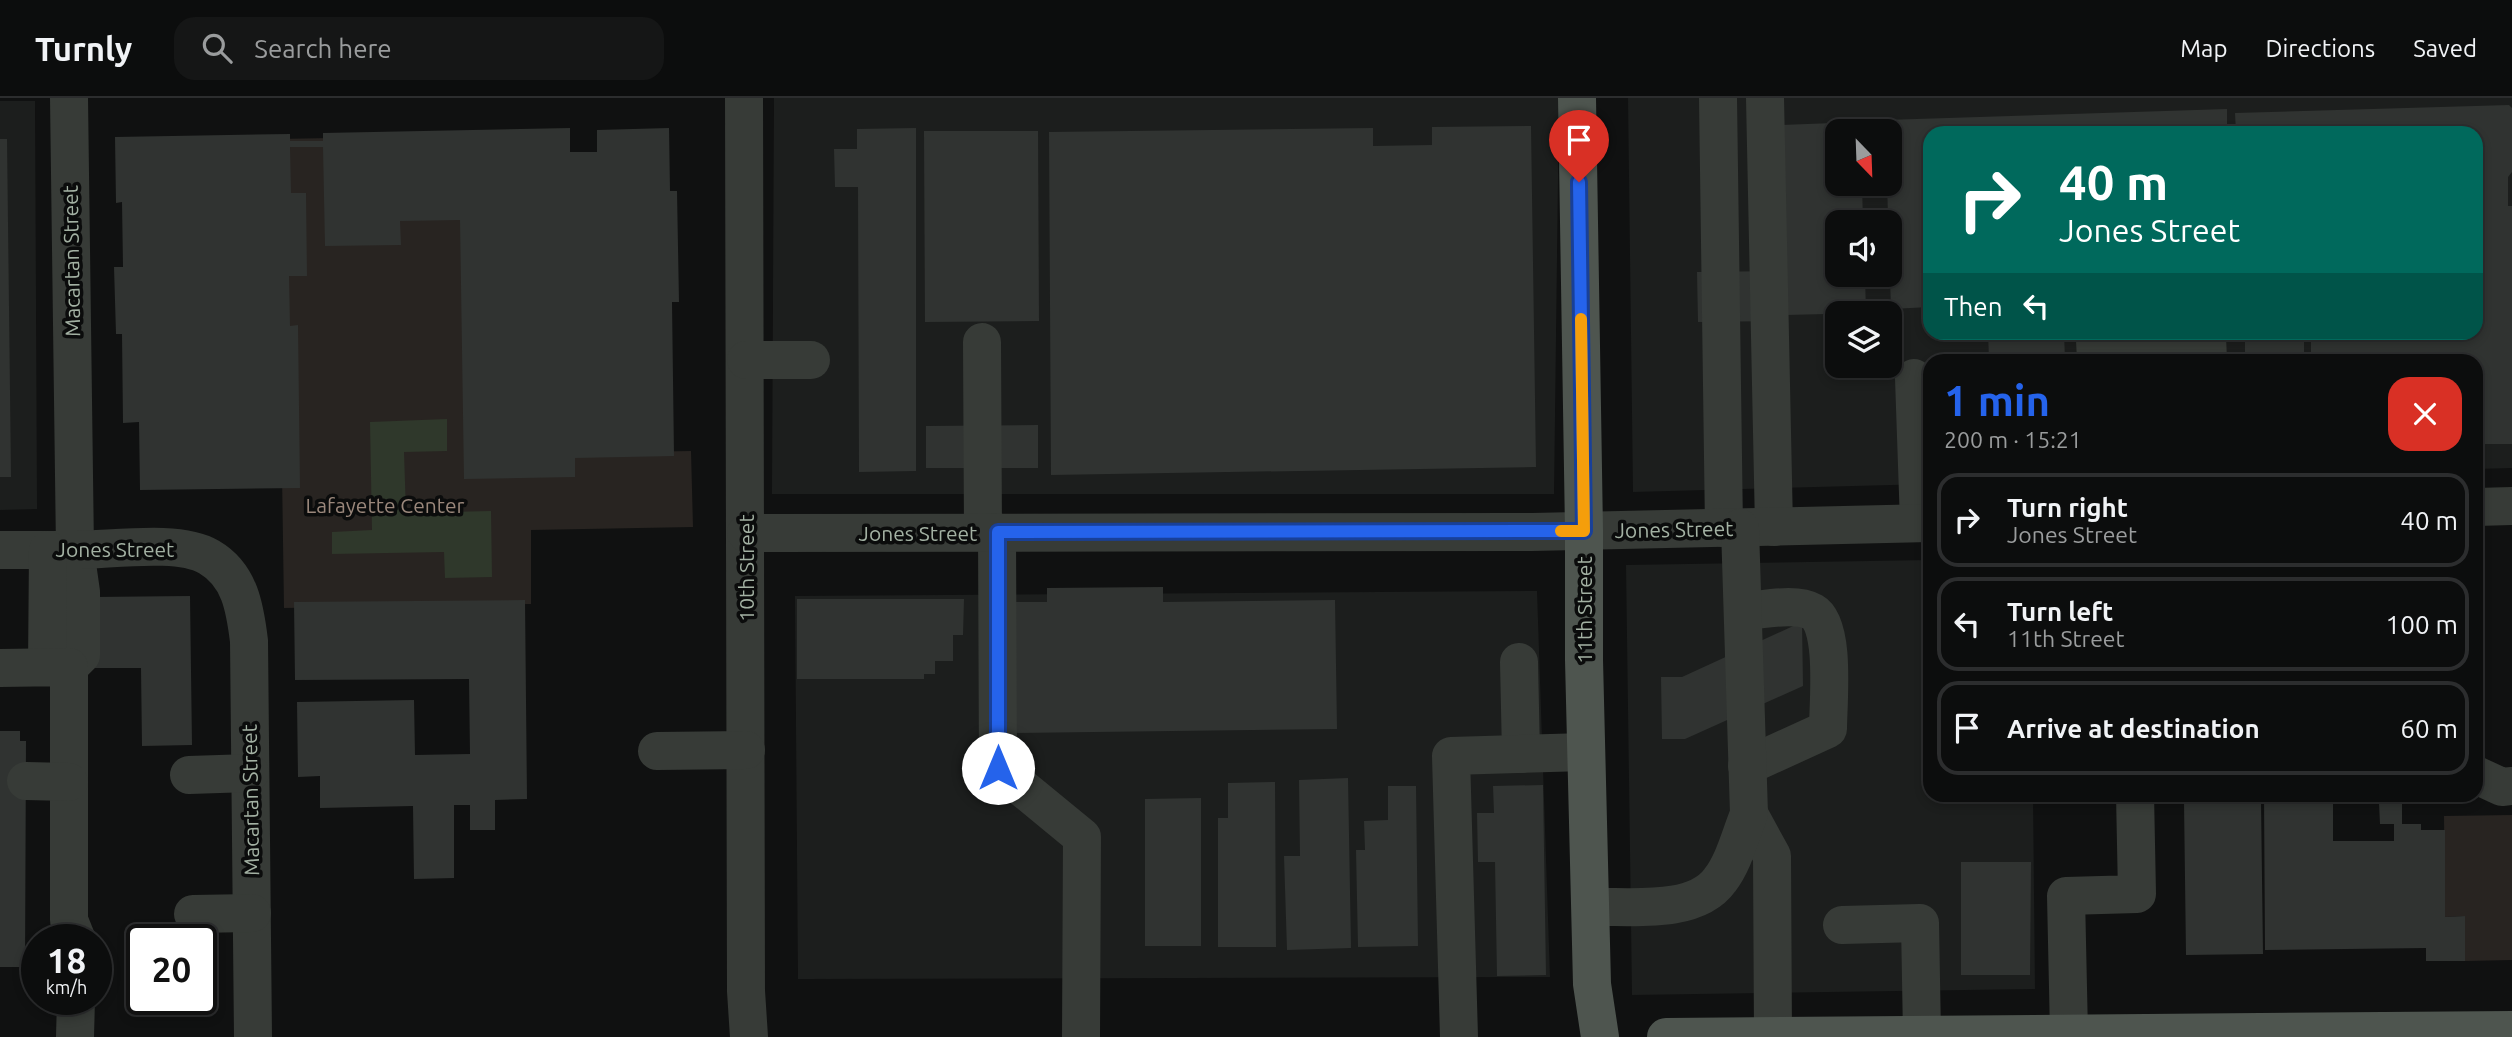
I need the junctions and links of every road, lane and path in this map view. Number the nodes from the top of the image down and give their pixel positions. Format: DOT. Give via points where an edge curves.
graph roads {
  1 [pos="69,98"];
  2 [pos="744,98"];
  3 [pos="1577,98"];
  4 [pos="1718,98"];
  5 [pos="1765,98"];
  6 [pos="982,342"];
  7 [pos="746,360"];
  8 [pos="811,360"];
  9 [pos="1914,379"];
  10 [pos="2512,506"];
  11 [pos="2483,507"];
  12 [pos="1923,509"];
  13 [pos="1923,523"];
  14 [pos="1746,528"];
  15 [pos="1584,531"];
  16 [pos="990,532"];
  17 [pos="746,533"];
  18 [pos="0,550"];
  19 [pos="62,550"];
  20 [pos="225,569"];
  21 [pos="1743,611"];
  22 [pos="1519,662"];
  23 [pos="58,667"];
  24 [pos="0,668"];
  25 [pos="746,750"];
  26 [pos="657,751"];
  27 [pos="1586,752"];
  28 [pos="1521,754"];
  29 [pos="1747,766"];
  30 [pos="250,773"];
  31 [pos="190,775"];
  32 [pos="2483,778"];
  33 [pos="26,781"];
  34 [pos="69,782"];
  35 [pos="2512,786"];
  36 [pos="2135,802"];
  37 [pos="1749,814"];
  38 [pos="1591,907"];
  39 [pos="252,912"];
  40 [pos="193,915"];
  41 [pos="73,924"];
  42 [pos="1842,925"];
  43 [pos="76,1015"];
  44 [pos="2512,1030"];
  45 [pos="2069,1033"];
  46 [pos="1922,1035"];
  47 [pos="1773,1036"];
  48 [pos="75,1037"];
  49 [pos="253,1037"];
  50 [pos="749,1037"];
  51 [pos="1081,1037"];
  52 [pos="1459,1037"];
  53 [pos="1600,1037"];
  54 [pos="1666,1037"];
  1 -- 19 [label="street, Macartan Street"];
  2 -- 7 [label="street, 10th Street"];
  3 -- 15 [label="main road, 11th Street"];
  4 -- 14 [label="street"];
  5 -- 14 [label="street"];
  6 -- 16 [label="street"];
  7 -- 8 [label="street"];
  7 -- 17 [label="street, 10th Street"];
  9 -- 12 [label="street"];
  10 -- 11 [label="street"];
  13 -- 14 [label="street, Jones Street"];
  14 -- 15 [label="street, Jones Street"];
  14 -- 21 [label="street"];
  15 -- 16 [label="street, Jones Street"];
  15 -- 27 [label="main road, 11th Street"];
  16 -- 17 [label="street, Jones Street"];
  16 -- 51 [label="street" via="998,768 1082,837"];
  17 -- 25 [label="street, 10th Street"];
  18 -- 19 [label="street, Jones Street"];
  19 -- 20 [label="street, Jones Street" via="188,549"];
  19 -- 23 [label="street, Macartan Street" via="81,592 81,655"];
  20 -- 30 [label="street, Macartan Street" via="238,587 246,611"];
  21 -- 29 [label="street"];
  21 -- 29 [label="street" via="1798,608 1815,613 1824,624 1828,641 1828,729"];
  22 -- 28 [label="street"];
  23 -- 24 [label="street"];
  23 -- 34 [label="street"];
  25 -- 26 [label="street"];
  25 -- 50 [label="street, 10th Street"];
  27 -- 28 [label="street"];
  27 -- 38 [label="main road, 11th Street"];
  28 -- 52 [label="street" via="1451,756"];
  29 -- 37 [label="street"];
  30 -- 31 [label="street"];
  30 -- 39 [label="street, Macartan Street"];
  32 -- 35 [label="street" via="2502,787"];
  33 -- 34 [label="street"];
  34 -- 41 [label="street"];
  36 -- 45 [label="street" via="2137,894 2066,896"];
  37 -- 38 [label="street" via="1721,880 1707,894 1687,903"];
  37 -- 47 [label="street" via="1772,856"];
  38 -- 53 [label="main road, 11th Street" via="1592,984"];
  39 -- 40 [label="street"];
  39 -- 49 [label="street, Macartan Street"];
  42 -- 46 [label="street" via="1920,923"];
  43 -- 48 [label="street"];
  44 -- 45 [label="main road"];
  45 -- 46 [label="main road"];
  46 -- 47 [label="main road"];
  47 -- 54 [label="main road"];
}
